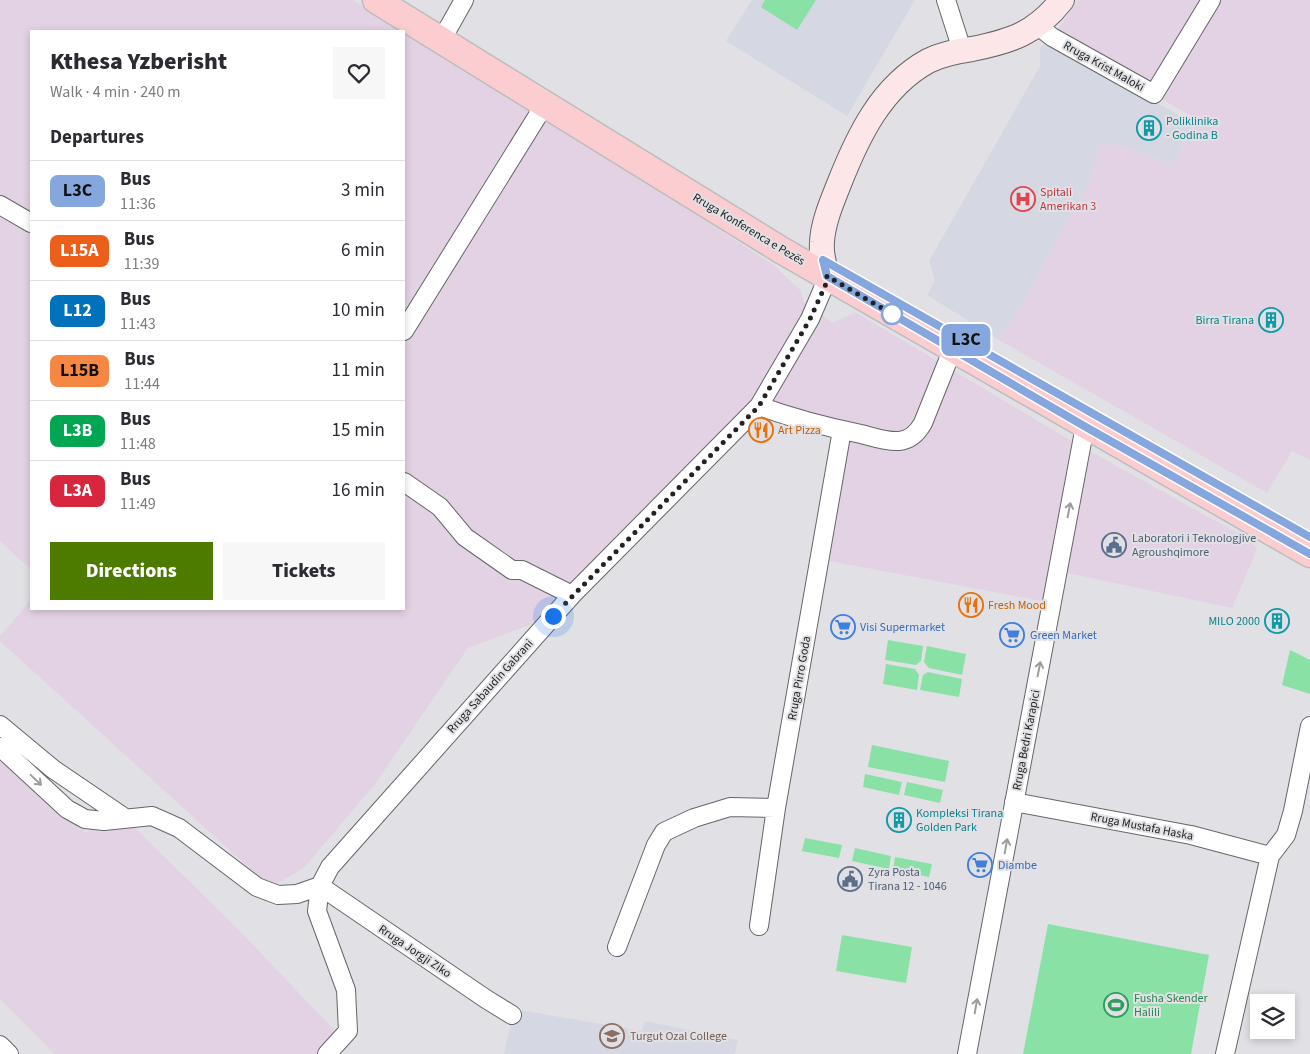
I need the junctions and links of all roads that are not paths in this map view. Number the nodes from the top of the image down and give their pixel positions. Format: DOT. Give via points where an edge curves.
graph roads {
  1 [pos="376,0"];
  2 [pos="394,0"];
  3 [pos="464,0"];
  4 [pos="946,0"];
  5 [pos="1062,0"];
  6 [pos="1211,0"];
  7 [pos="1038,26"];
  8 [pos="446,32"];
  9 [pos="962,50"];
  10 [pos="545,104"];
  11 [pos="0,204"];
  12 [pos="30,221"];
  13 [pos="825,268"];
  14 [pos="405,329"];
  15 [pos="952,348"];
  16 [pos="759,406"];
  17 [pos="1084,426"];
  18 [pos="842,430"];
  19 [pos="405,483"];
  20 [pos="1310,537"];
  21 [pos="1310,554"];
  22 [pos="572,595"];
  23 [pos="0,725"];
  24 [pos="1310,726"];
  25 [pos="0,747"];
  26 [pos="1014,802"];
  27 [pos="776,808"];
  28 [pos="125,818"];
  29 [pos="1270,856"];
  30 [pos="320,886"];
  31 [pos="759,926"];
  32 [pos="617,947"];
  33 [pos="512,1015"];
  34 [pos="0,1046"];
  35 [pos="9,1054"];
  36 [pos="327,1054"];
  37 [pos="967,1054"];
  38 [pos="1225,1054"];
  1 -- 10 [label="main road, Rruga Konferenca e Pezës"];
  2 -- 8 [label="main road, Rruga Konferenca e Pezës"];
  3 -- 8 [label="street"];
  4 -- 9 [label="street"];
  5 -- 7 [label="main road"];
  6 -- 7 [label="street, Rruga Krist Maloki" via="1154,94"];
  7 -- 9 [label="main road" via="1003,42"];
  8 -- 13 [label="main road, Rruga Konferenca e Pezës"];
  9 -- 13 [label="main road" via="930,60 910,72 874,112 856,143 824,225"];
  10 -- 13 [label="main road, Rruga Konferenca e Pezës"];
  10 -- 14 [label="street"];
  11 -- 12 [label="street"];
  13 -- 15 [label="main road, Rruga Konferenca e Pezës"];
  13 -- 16 [label="street, Rruga Sabaudin Gabrani" via="826,284 810,319"];
  13 -- 20 [label="main road, Rruga Konferenca e Pezës"];
  15 -- 17 [label="main road, Rruga Konferenca e Pezës"];
  15 -- 18 [label="street" via="918,432 899,441"];
  16 -- 18 [label="street"];
  16 -- 22 [label="street, Rruga Sabaudin Gabrani"];
  17 -- 21 [label="main road, Rruga Konferenca e Pezës"];
  26 -- 17 [label="street, Rruga Bedri Karapici, one-way"];
  18 -- 27 [label="street, Rruga Pirro Goda"];
  19 -- 22 [label="street" via="440,507 465,537 512,570 522,570"];
  22 -- 30 [label="street, Rruga Sabaudin Gabrani" via="367,824 330,867"];
  23 -- 28 [label="street" via="53,769"];
  24 -- 29 [label="street" via="1286,835"];
  25 -- 28 [label="street, one-way" via="67,809 85,819"];
  26 -- 29 [label="street, Rruga Mustafa Haska" via="1190,835"];
  37 -- 26 [label="street, Rruga Bedri Karapici, one-way"];
  27 -- 31 [label="street, Rruga Pirro Goda"];
  27 -- 32 [label="street" via="730,807 664,832"];
  28 -- 30 [label="street" via="152,816 179,828 257,886 278,895 297,894"];
  29 -- 38 [label="street"];
  30 -- 33 [label="street, Rruga Jorgji Ziko"];
  30 -- 36 [label="street, Rruga Sabaudin Gabrani" via="317,911 346,990 348,1032"];
  34 -- 35 [label="street"];
}
